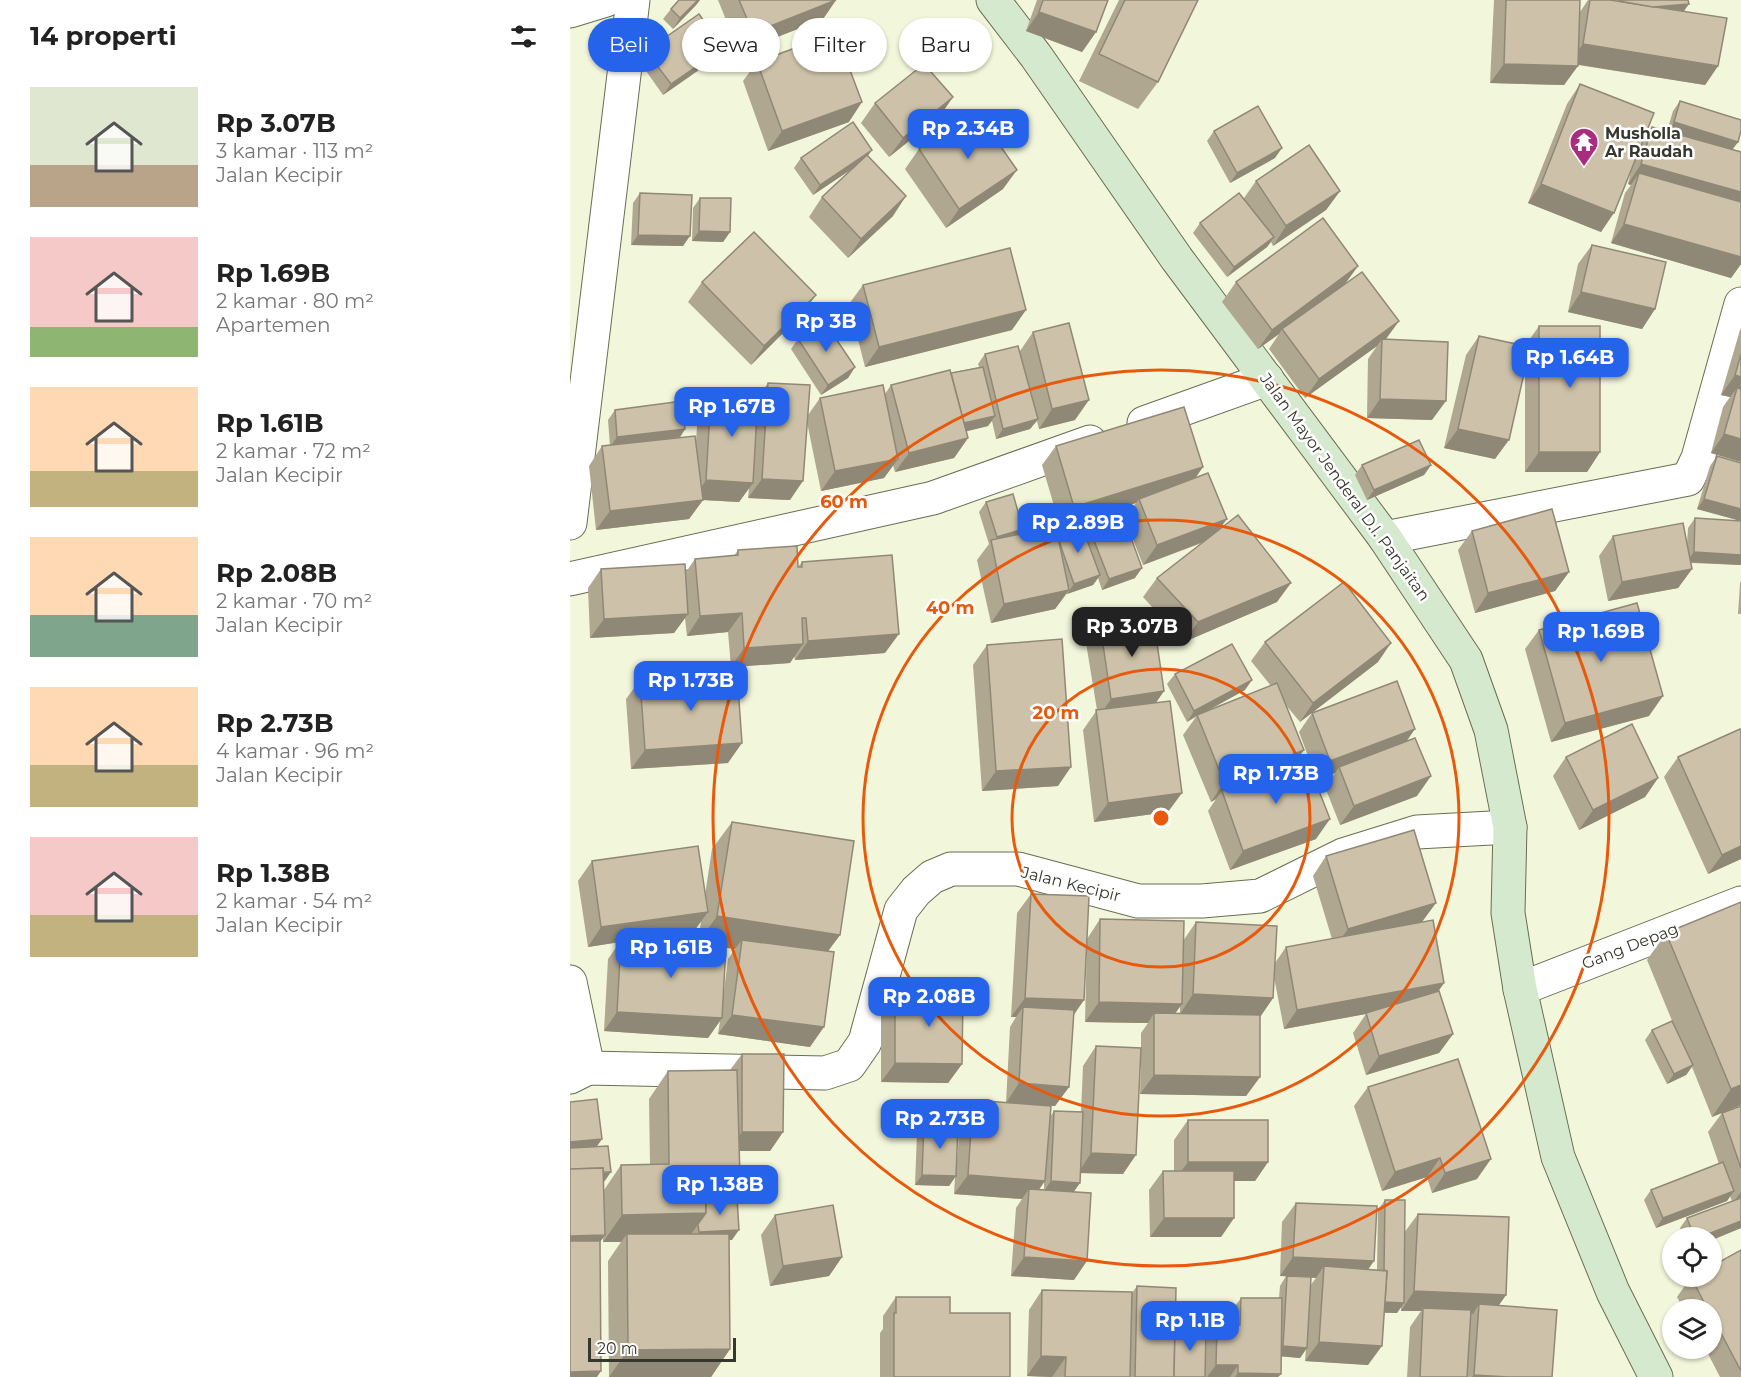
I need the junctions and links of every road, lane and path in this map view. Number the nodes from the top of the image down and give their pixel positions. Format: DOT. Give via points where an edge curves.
graph roads {
  1 [pos="606,0"];
  2 [pos="633,0"];
  3 [pos="993,0"];
  4 [pos="570,11"];
  5 [pos="1741,304"];
  6 [pos="1267,379"];
  7 [pos="570,523"];
  8 [pos="1385,538"];
  9 [pos="570,579"];
  10 [pos="1510,827"];
  11 [pos="1741,903"];
  12 [pos="570,982"];
  13 [pos="1520,989"];
  14 [pos="579,1072"];
  15 [pos="1656,1377"];
  1 -- 4 [label="street"];
  2 -- 7 [label="street"];
  3 -- 6 [label="main road, Jalan Mayor Jenderal D.I. Panjaitan"];
  5 -- 8 [label="street" via="1698,458 1688,479"];
  6 -- 8 [label="main road, Jalan Mayor Jenderal D.I. Panjaitan"];
  6 -- 9 [label="street" via="933,498"];
  8 -- 10 [label="main road, Jalan Mayor Jenderal D.I. Panjaitan" via="1466,660 1491,730"];
  10 -- 13 [label="main road, Jalan Mayor Jenderal D.I. Panjaitan" via="1508,913"];
  10 -- 14 [label="street, Jalan Kecipir" via="1417,832 1343,855 1260,896 1202,901 1138,901 1018,869 951,869 932,877 901,910 865,1042 849,1065 825,1073"];
  11 -- 13 [label="street, Gang Depag"];
  12 -- 14 [label="street"];
  13 -- 15 [label="main road, Jalan Mayor Jenderal D.I. Panjaitan" via="1558,1157 1612,1292"];
}
